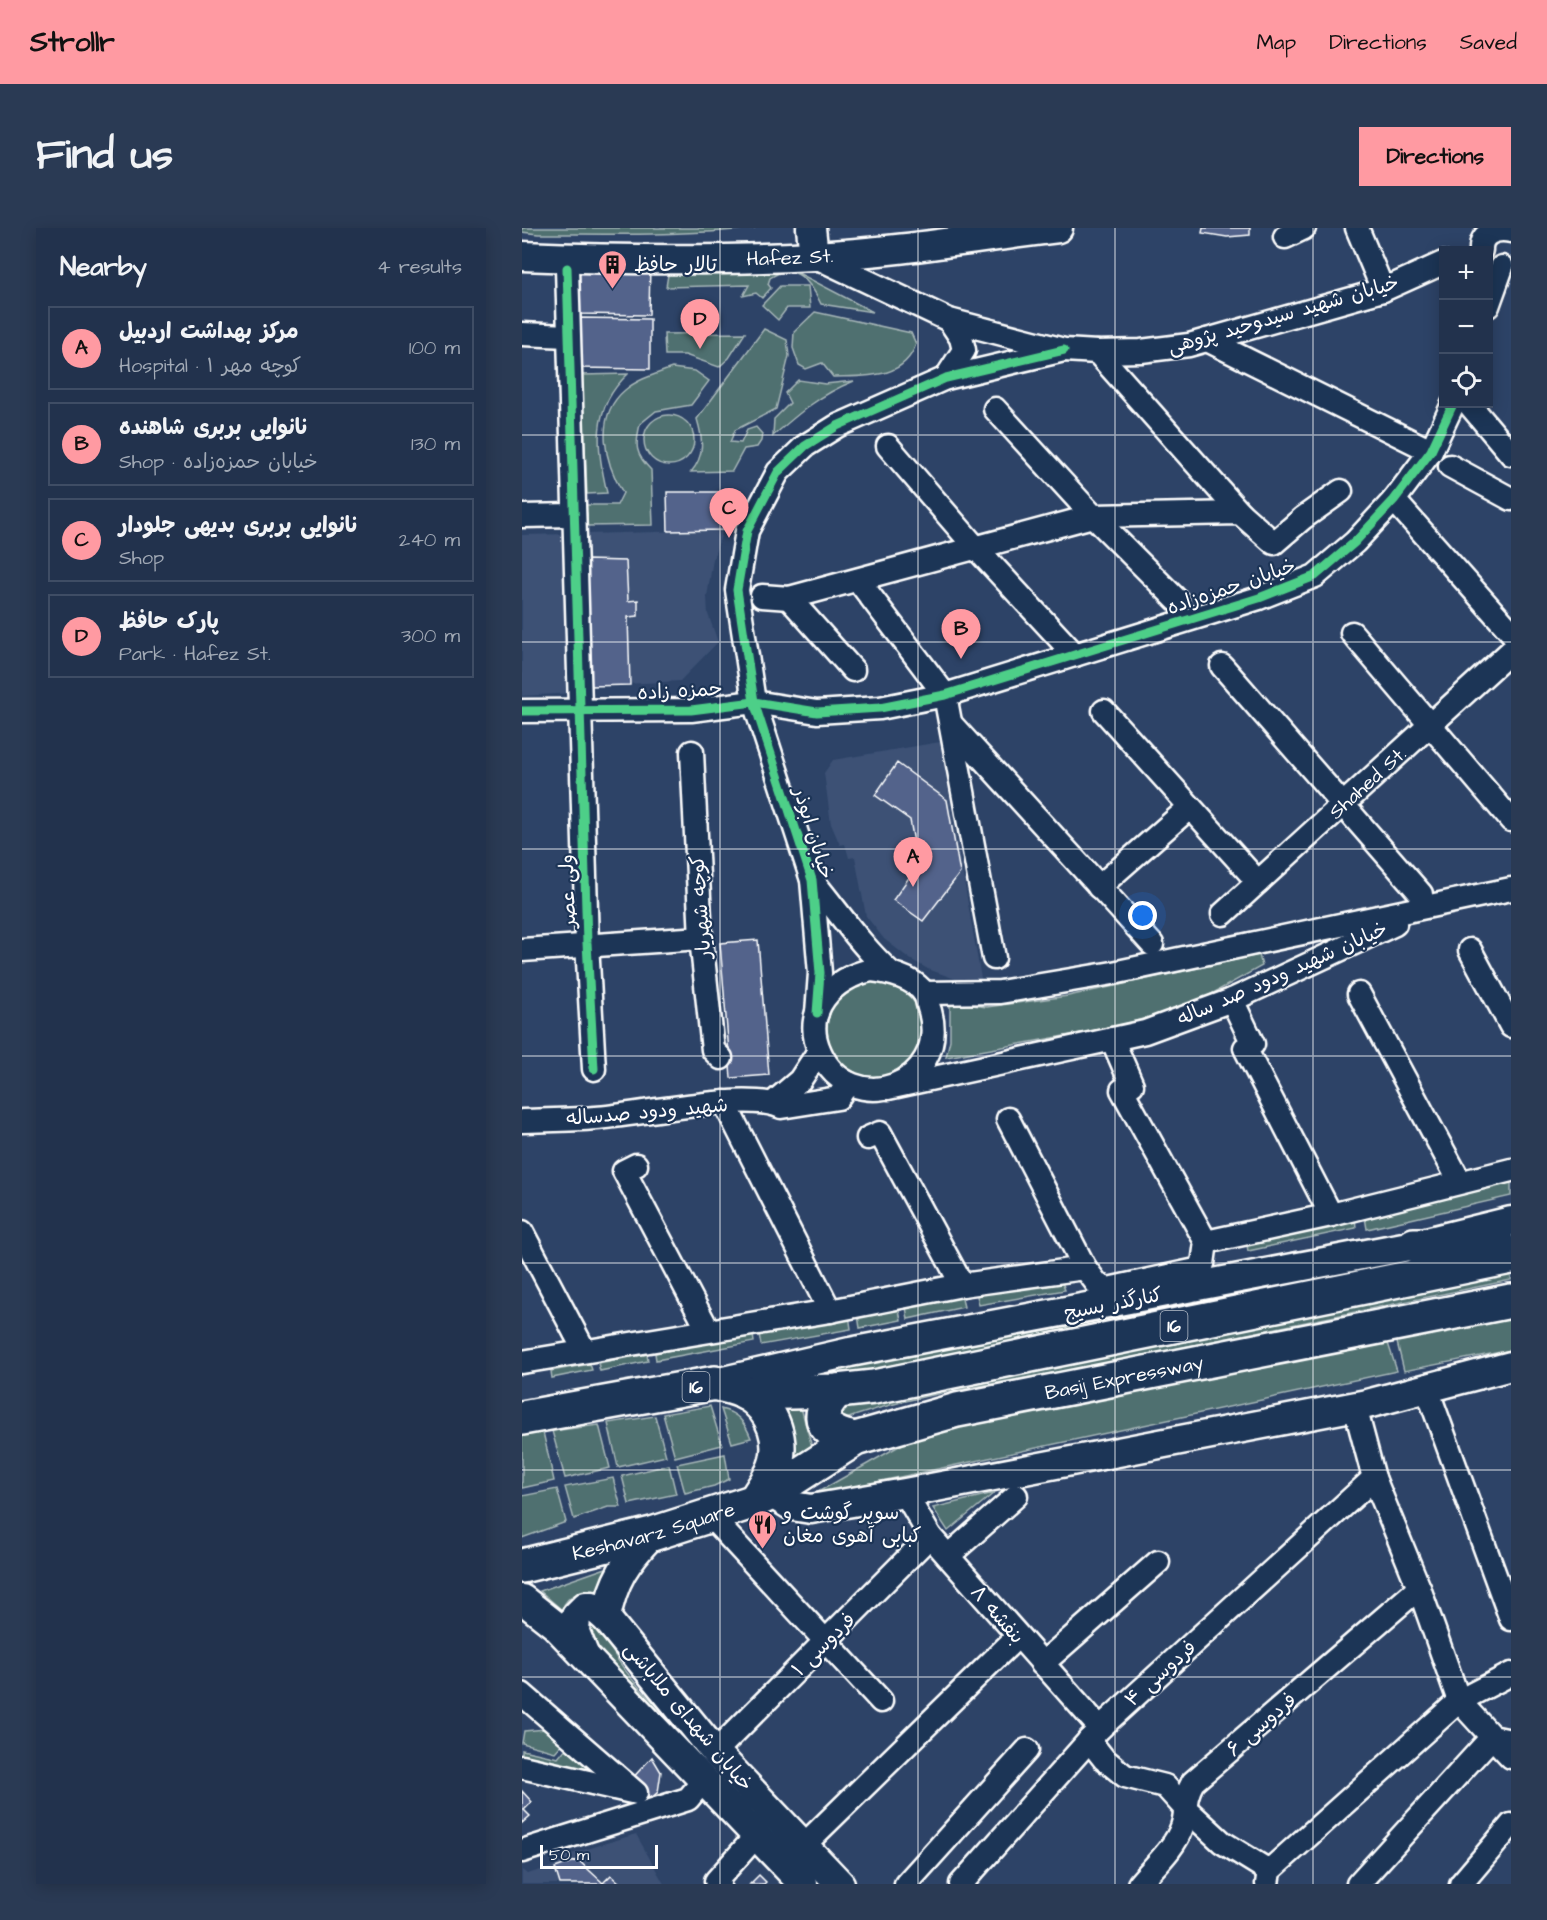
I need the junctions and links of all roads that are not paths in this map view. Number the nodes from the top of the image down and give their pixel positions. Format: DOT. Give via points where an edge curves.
graph roads {
  1 [pos="811,228"];
  2 [pos="1058,228"];
  3 [pos="1357,228"];
  4 [pos="1511,231"];
  5 [pos="522,256"];
  6 [pos="814,256"];
  7 [pos="1494,259"];
  8 [pos="1439,265"];
  9 [pos="567,268"];
  10 [pos="1383,290"];
  11 [pos="1489,300"];
  12 [pos="949,320"];
  13 [pos="522,334"];
  14 [pos="568,336"];
  15 [pos="1207,340"];
  16 [pos="1064,350"];
  17 [pos="1097,352"];
  18 [pos="946,378"];
  19 [pos="1451,408"];
  20 [pos="1472,408"];
  21 [pos="995,409"];
  22 [pos="888,446"];
  23 [pos="1431,451"];
  24 [pos="1511,454"];
  25 [pos="1450,466"];
  26 [pos="1341,491"];
  27 [pos="1511,499"];
  28 [pos="1394,500"];
  29 [pos="1240,513"];
  30 [pos="574,514"];
  31 [pos="522,516"];
  32 [pos="1093,516"];
  33 [pos="976,548"];
  34 [pos="858,580"];
  35 [pos="762,596"];
  36 [pos="789,598"];
  37 [pos="1177,600"];
  38 [pos="1511,632"];
  39 [pos="1352,633"];
  40 [pos="1511,651"];
  41 [pos="1075,655"];
  42 [pos="1222,666"];
  43 [pos="853,670"];
  44 [pos="945,694"];
  45 [pos="754,702"];
  46 [pos="522,711"];
  47 [pos="579,711"];
  48 [pos="1104,711"];
  49 [pos="951,724"];
  50 [pos="1430,726"];
  51 [pos="692,752"];
  52 [pos="1344,804"];
  53 [pos="1190,807"];
  54 [pos="1511,820"];
  55 [pos="812,880"];
  56 [pos="1258,882"];
  57 [pos="1099,887"];
  58 [pos="1511,889"];
  59 [pos="1425,901"];
  60 [pos="1223,915"];
  61 [pos="701,938"];
  62 [pos="587,944"];
  63 [pos="1152,944"];
  64 [pos="522,950"];
  65 [pos="1470,950"];
  66 [pos="994,958"];
  67 [pos="890,972"];
  68 [pos="924,993"];
  69 [pos="1359,994"];
  70 [pos="1232,1000"];
  71 [pos="817,1013"];
  72 [pos="1511,1026"];
  73 [pos="1112,1039"];
  74 [pos="819,1051"];
  75 [pos="721,1058"];
  76 [pos="594,1070"];
  77 [pos="848,1083"];
  78 [pos="888,1088"];
  79 [pos="724,1102"];
  80 [pos="773,1103"];
  81 [pos="1008,1119"];
  82 [pos="522,1121"];
  83 [pos="868,1138"];
  84 [pos="636,1165"];
  85 [pos="1511,1170"];
  86 [pos="1460,1182"];
  87 [pos="1331,1215"];
  88 [pos="1511,1221"];
  89 [pos="522,1232"];
  90 [pos="1511,1240"];
  91 [pos="1206,1242"];
  92 [pos="1414,1245"];
  93 [pos="1511,1257"];
  94 [pos="1085,1268"];
  95 [pos="962,1285"];
  96 [pos="1511,1301"];
  97 [pos="830,1311"];
  98 [pos="708,1330"];
  99 [pos="584,1350"];
  100 [pos="522,1362"];
  101 [pos="1511,1366"];
  102 [pos="714,1383"];
  103 [pos="1427,1389"];
  104 [pos="837,1391"];
  105 [pos="745,1393"];
  106 [pos="1355,1407"];
  107 [pos="522,1418"];
  108 [pos="855,1439"];
  109 [pos="1374,1478"];
  110 [pos="905,1493"];
  111 [pos="1016,1496"];
  112 [pos="763,1497"];
  113 [pos="710,1516"];
  114 [pos="652,1534"];
  115 [pos="930,1536"];
  116 [pos="948,1556"];
  117 [pos="1158,1562"];
  118 [pos="522,1566"];
  119 [pos="1419,1588"];
  120 [pos="522,1599"];
  121 [pos="606,1618"];
  122 [pos="1511,1619"];
  123 [pos="1017,1636"];
  124 [pos="825,1642"];
  125 [pos="585,1655"];
  126 [pos="1042,1664"];
  127 [pos="1511,1674"];
  128 [pos="522,1694"];
  129 [pos="881,1701"];
  130 [pos="1459,1701"];
  131 [pos="1095,1734"];
  132 [pos="1502,1739"];
  133 [pos="1027,1750"];
  134 [pos="715,1752"];
  135 [pos="1511,1757"];
  136 [pos="522,1767"];
  137 [pos="704,1780"];
  138 [pos="641,1803"];
  139 [pos="1184,1808"];
  140 [pos="1511,1825"];
  141 [pos="756,1836"];
  142 [pos="803,1846"];
  143 [pos="522,1851"];
  144 [pos="1268,1877"];
  145 [pos="719,1884"];
  146 [pos="803,1884"];
  147 [pos="840,1884"];
  148 [pos="906,1884"];
  149 [pos="961,1884"];
  150 [pos="1139,1884"];
  151 [pos="1358,1884"];
  152 [pos="1461,1884"];
  1 -- 6 [label="main road"];
  2 -- 6 [label="main road, Hafez St."];
  3 -- 10 [label="street"];
  4 -- 7 [label="street" via="1491,230 1482,240"];
  5 -- 6 [label="main road, Hafez St." via="657,260"];
  6 -- 12 [label="street, خیابان شهید سیدوحید پژوهی"];
  7 -- 11 [label="street"];
  8 -- 10 [label="street, خیابان شهید سیدوحید پژوهی"];
  9 -- 14 [label="street, ولی عصر"];
  10 -- 15 [label="street, خیابان شهید سیدوحید پژوهی"];
  12 -- 16 [label="street, خیابان شهید سیدوحید پژوهی"];
  12 -- 18 [label="street" via="961,338 963,350"];
  13 -- 14 [label="street"];
  14 -- 30 [label="street, ولی عصر"];
  15 -- 17 [label="street, خیابان شهید سیدوحید پژوهی" via="1141,351"];
  15 -- 23 [label="street"];
  16 -- 17 [label="street, خیابان شهید سیدوحید پژوهی"];
  16 -- 18 [label="street, خیابان ابوذر"];
  17 -- 29 [label="street"];
  18 -- 45 [label="street, خیابان ابوذر" via="837,426 805,446 778,472 747,531 737,590"];
  19 -- 23 [label="street, خیابان حمزه‌زاده"];
  20 -- 24 [label="street"];
  21 -- 32 [label="street"];
  22 -- 33 [label="street"];
  23 -- 28 [label="street, خیابان حمزه‌زاده"];
  25 -- 27 [label="street"];
  26 -- 29 [label="street" via="1274,543"];
  28 -- 38 [label="street"];
  28 -- 41 [label="street, خیابان حمزه‌زاده" via="1355,542 1315,576 1259,598"];
  29 -- 32 [label="street"];
  30 -- 31 [label="street"];
  30 -- 47 [label="street, ولی عصر"];
  32 -- 33 [label="street"];
  32 -- 37 [label="street"];
  33 -- 34 [label="street"];
  33 -- 41 [label="street"];
  34 -- 36 [label="street"];
  34 -- 44 [label="street"];
  35 -- 36 [label="street"];
  36 -- 43 [label="street"];
  39 -- 50 [label="street"];
  40 -- 50 [label="street, Shahed St."];
  41 -- 44 [label="street, خیابان حمزه‌زاده"];
  42 -- 52 [label="street"];
  44 -- 45 [label="street, حمزه زاده" via="880,708 817,712"];
  44 -- 49 [label="street"];
  45 -- 47 [label="street, حمزه زاده" via="691,710"];
  45 -- 55 [label="street, خیابان ابوذر"];
  46 -- 47 [label="street, حمزه زاده"];
  47 -- 62 [label="street, ولی عصر"];
  48 -- 53 [label="street"];
  49 -- 57 [label="street"];
  49 -- 66 [label="street"];
  50 -- 52 [label="street, Shahed St."];
  50 -- 54 [label="street"];
  51 -- 61 [label="street, کوچه شهریار"];
  52 -- 56 [label="street, Shahed St."];
  52 -- 59 [label="street"];
  53 -- 56 [label="street"];
  53 -- 57 [label="street"];
  55 -- 67 [label="street"];
  55 -- 71 [label="street, خیابان ابوذر" via="820,973"];
  56 -- 60 [label="street, Shahed St."];
  57 -- 63 [label="street"];
  58 -- 59 [label="street, خیابان شهید ودود صد ساله"];
  59 -- 68 [label="street, خیابان شهید ودود صد ساله" via="1113,973 1000,992"];
  59 -- 70 [label="street, خیابان شهید ودود صد ساله"];
  61 -- 62 [label="street"];
  61 -- 75 [label="street, کوچه شهریار" via="713,1050"];
  62 -- 64 [label="street"];
  62 -- 76 [label="street, ولی عصر"];
  65 -- 72 [label="street"];
  67 -- 68 [label="street"];
  67 -- 71 [label="street" via="872,970 838,982"];
  68 -- 78 [label="street" via="934,1028 931,1048 915,1073"];
  69 -- 86 [label="street"];
  70 -- 73 [label="street, خیابان شهید ودود صد ساله" via="1145,1032"];
  70 -- 87 [label="street" via="1253,1044 1245,1048"];
  71 -- 74 [label="street"];
  73 -- 78 [label="street, خیابان شهید ودود صد ساله"];
  73 -- 91 [label="street" via="1132,1085 1122,1090"];
  74 -- 77 [label="street" via="828,1067"];
  74 -- 80 [label="street" via="800,1080"];
  77 -- 78 [label="street" via="863,1088"];
  77 -- 80 [label="street, شهید ودود صدساله" via="838,1098 781,1107"];
  79 -- 80 [label="street, شهید ودود صدساله"];
  79 -- 82 [label="street, شهید ودود صدساله" via="597,1118"];
  79 -- 97 [label="street"];
  81 -- 94 [label="street"];
  83 -- 95 [label="street" via="880,1133"];
  84 -- 98 [label="street" via="624,1172"];
  85 -- 86 [label="street"];
  86 -- 87 [label="street"];
  87 -- 91 [label="street"];
  88 -- 92 [label="main road, کنارگذر بسیج"];
  89 -- 99 [label="street"];
  90 -- 92 [label="highway" via="1474,1245"];
  91 -- 94 [label="street" via="1203,1264 1196,1270 1107,1289 1098,1285"];
  92 -- 102 [label="main road, کنارگذر بسیج" via="850,1352"];
  93 -- 104 [label="highway, Basij Expressway / 16" via="1017,1359"];
  94 -- 95 [label="street"];
  95 -- 97 [label="street"];
  96 -- 108 [label="highway, Basij Expressway / 16" via="957,1410"];
  97 -- 98 [label="street"];
  98 -- 99 [label="street"];
  99 -- 100 [label="street"];
  101 -- 103 [label="main road"];
  102 -- 105 [label="highway, Keshavarz Square / 16"];
  102 -- 107 [label="highway, Keshavarz Square / 16"];
  103 -- 106 [label="main road"];
  103 -- 122 [label="street"];
  104 -- 105 [label="highway, Basij Expressway / 16"];
  104 -- 108 [label="highway" via="822,1408 821,1416 830,1431"];
  105 -- 112 [label="highway, Keshavarz Square / 16" via="765,1408 777,1430 773,1472"];
  106 -- 109 [label="street"];
  106 -- 110 [label="main road"];
  108 -- 112 [label="highway, Basij Expressway / 16"];
  109 -- 119 [label="street"];
  109 -- 131 [label="street, فردوسی ۴"];
  110 -- 112 [label="main road" via="811,1509"];
  110 -- 115 [label="street, بنفشه ۸"];
  111 -- 116 [label="street"];
  112 -- 113 [label="highway, Keshavarz Square / 16"];
  113 -- 114 [label="highway, Keshavarz Square / 16"];
  113 -- 124 [label="street"];
  114 -- 118 [label="highway, Keshavarz Square / 16"];
  114 -- 121 [label="main road" via="627,1560"];
  115 -- 116 [label="street, بنفشه ۸"];
  115 -- 124 [label="street, فردوسی ۱"];
  116 -- 123 [label="street, بنفشه ۸"];
  117 -- 126 [label="street"];
  119 -- 130 [label="street"];
  119 -- 139 [label="street, فردوسی ۶" via="1193,1782"];
  120 -- 125 [label="main road, خیابان شهدای ملاباشی"];
  121 -- 125 [label="main road" via="592,1606 586,1606 576,1616 575,1632"];
  121 -- 134 [label="main road, خیابان شهدای ملاباشی"];
  123 -- 126 [label="street, بنفشه ۸"];
  123 -- 142 [label="street"];
  124 -- 129 [label="street"];
  124 -- 134 [label="street, فردوسی ۱"];
  125 -- 137 [label="main road, خیابان شهدای ملاباشی"];
  126 -- 131 [label="street, بنفشه ۸"];
  127 -- 130 [label="street"];
  128 -- 138 [label="street"];
  130 -- 132 [label="street"];
  130 -- 144 [label="street"];
  131 -- 139 [label="street, بنفشه ۸" via="1104,1759 1125,1776 1165,1786"];
  131 -- 149 [label="street, فردوسی ۴"];
  132 -- 135 [label="street"];
  132 -- 151 [label="street"];
  133 -- 148 [label="street"];
  134 -- 137 [label="main road" via="713,1768"];
  134 -- 142 [label="main road, خیابان شهدای ملاباشی"];
  136 -- 138 [label="street"];
  137 -- 138 [label="street" via="688,1799"];
  137 -- 141 [label="main road, خیابان شهدای ملاباشی"];
  138 -- 143 [label="street"];
  139 -- 144 [label="street, بنفشه ۸"];
  139 -- 150 [label="street, فردوسی ۶" via="1184,1824 1178,1837"];
  140 -- 152 [label="street"];
  141 -- 145 [label="street" via="716,1881"];
  141 -- 146 [label="main road, خیابان شهدای ملاباشی"];
  142 -- 147 [label="main road, خیابان شهدای ملاباشی"];
}
